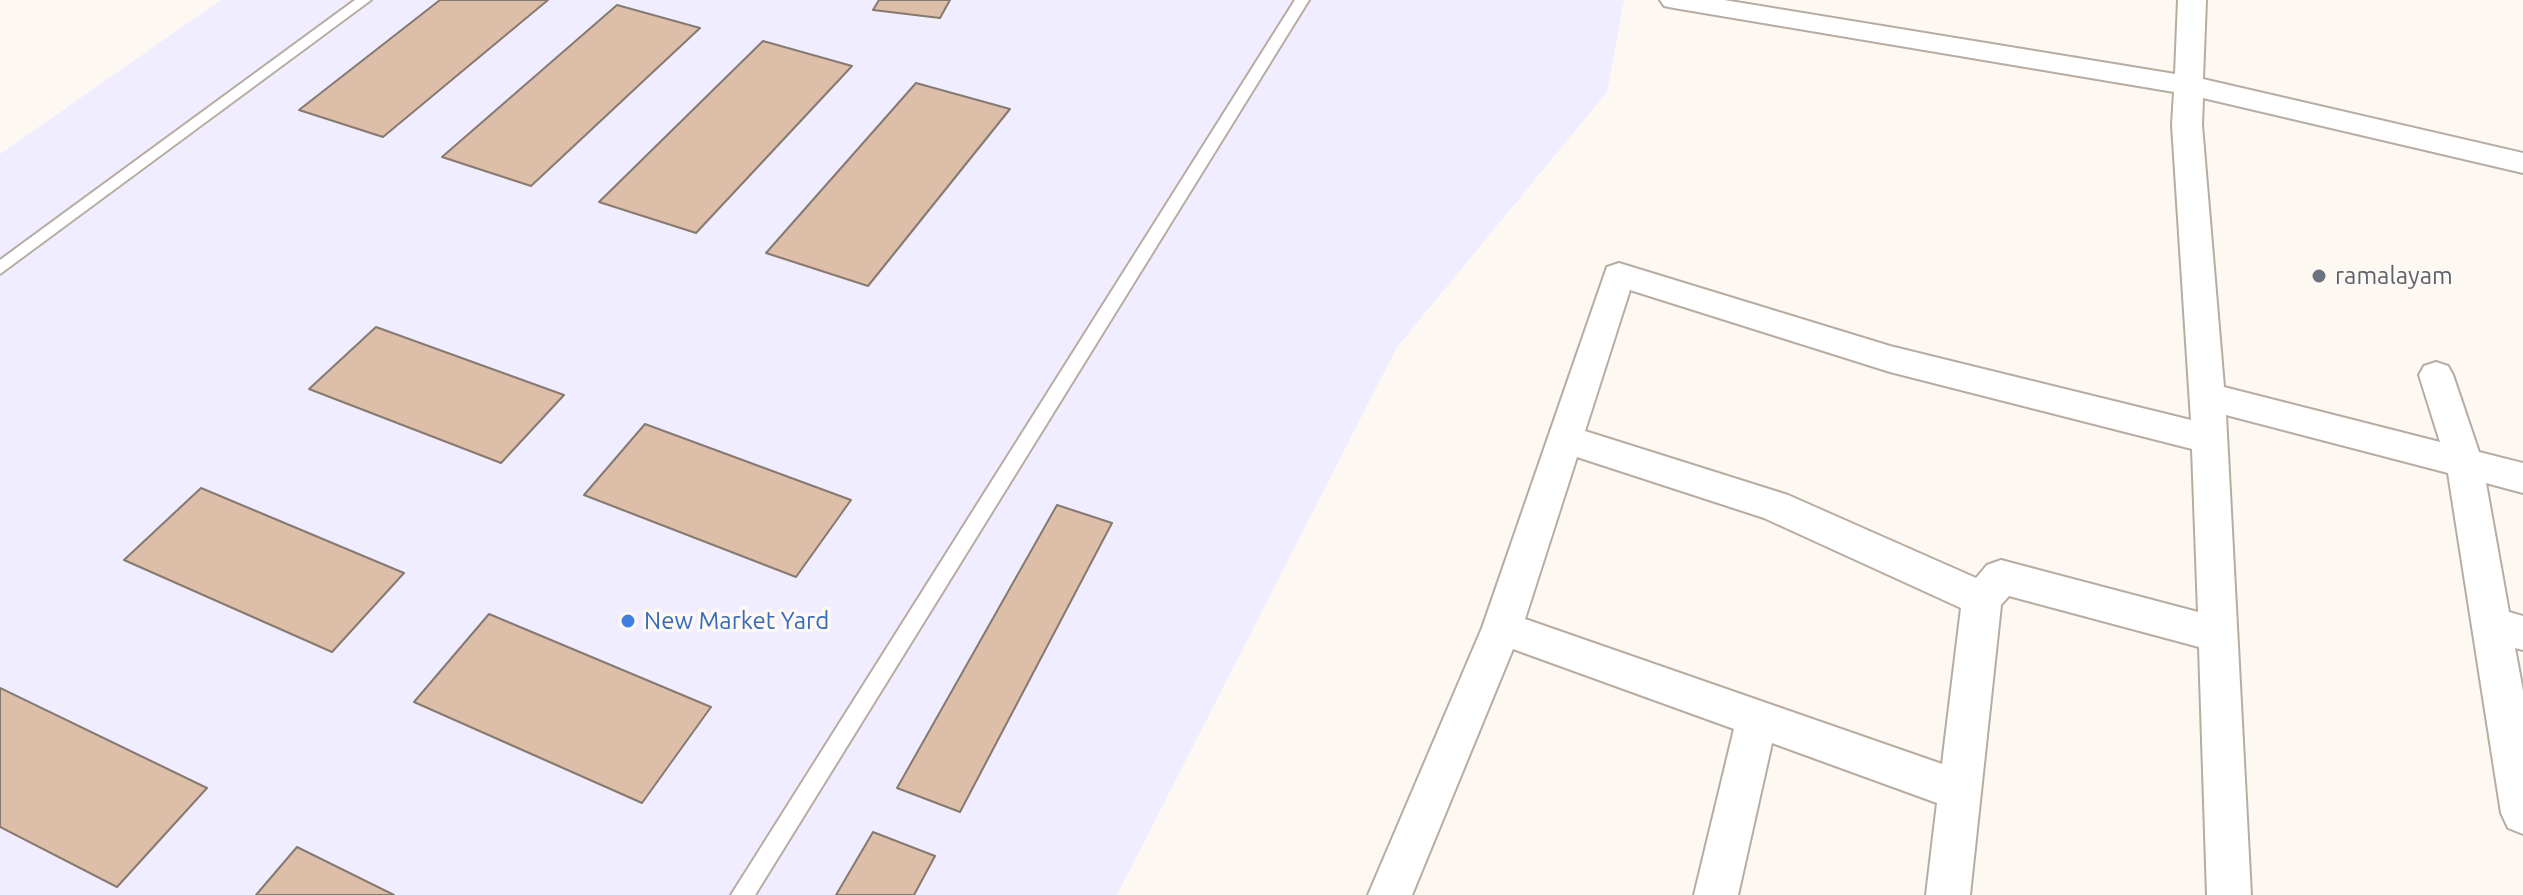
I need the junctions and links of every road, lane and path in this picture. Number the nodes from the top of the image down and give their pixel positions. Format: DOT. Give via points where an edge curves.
graph roads {
  1 [pos="364,0"];
  2 [pos="1302,0"];
  3 [pos="1674,0"];
  4 [pos="2192,0"];
  5 [pos="1730,4"];
  6 [pos="2188,85"];
  7 [pos="2523,163"];
  8 [pos="0,268"];
  9 [pos="2436,375"];
  10 [pos="2207,396"];
  11 [pos="1565,439"];
  12 [pos="2210,439"];
  13 [pos="2464,462"];
  14 [pos="2523,478"];
  15 [pos="1982,599"];
  16 [pos="1502,628"];
  17 [pos="2507,628"];
  18 [pos="2219,635"];
  19 [pos="1757,719"];
  20 [pos="1960,791"];
  21 [pos="2523,813"];
  22 [pos="742,895"];
  23 [pos="1390,895"];
  24 [pos="1716,895"];
  25 [pos="1948,895"];
  26 [pos="2229,895"];
  1 -- 8 [label="lane"];
  2 -- 22 [label="lane"];
  3 -- 5 [label="street"];
  4 -- 6 [label="street"];
  5 -- 6 [label="street"];
  6 -- 7 [label="street"];
  6 -- 10 [label="street"];
  9 -- 13 [label="street"];
  10 -- 12 [label="street"];
  10 -- 13 [label="street"];
  11 -- 12 [label="street" via="1619,275 1890,359"];
  11 -- 15 [label="street" via="1775,506"];
  11 -- 16 [label="street"];
  12 -- 18 [label="street"];
  13 -- 14 [label="street"];
  13 -- 17 [label="street"];
  15 -- 18 [label="street" via="2001,577"];
  15 -- 20 [label="street"];
  16 -- 19 [label="street"];
  16 -- 23 [label="street"];
  17 -- 21 [label="street"];
  18 -- 26 [label="street"];
  19 -- 20 [label="street"];
  19 -- 24 [label="street"];
  20 -- 25 [label="street"];
}
